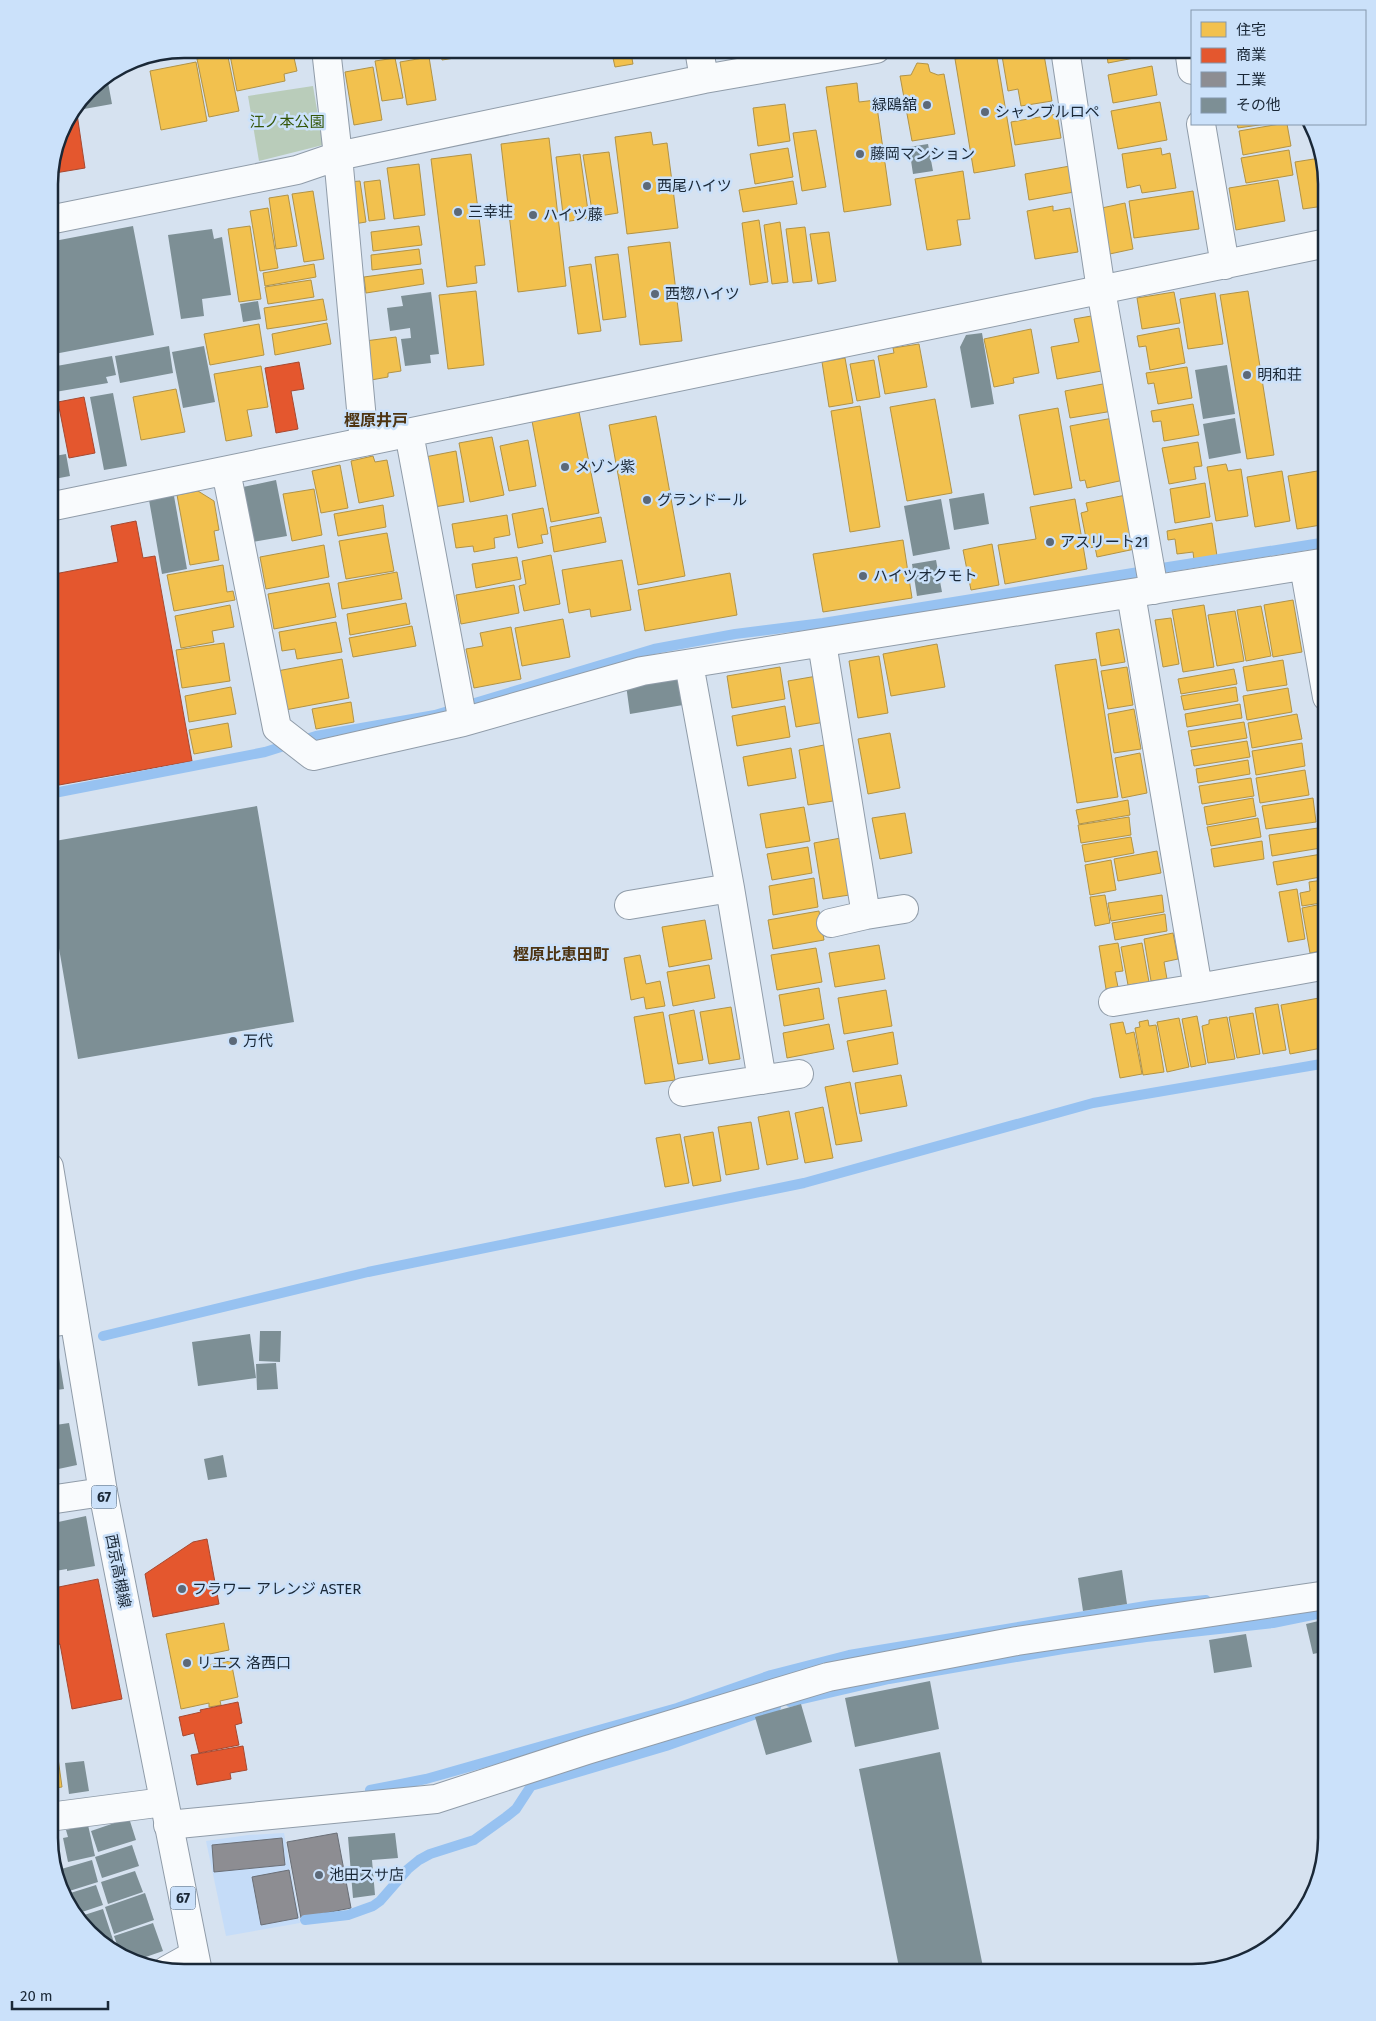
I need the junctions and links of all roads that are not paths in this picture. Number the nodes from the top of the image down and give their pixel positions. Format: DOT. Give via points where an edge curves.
graph roads {
  1 [pos="327,58"];
  2 [pos="700,58"];
  3 [pos="824,58"];
  4 [pos="1067,58"];
  5 [pos="704,79"];
  6 [pos="1201,125"];
  7 [pos="338,156"];
  8 [pos="58,218"];
  9 [pos="1318,245"];
  10 [pos="1225,265"];
  11 [pos="1101,290"];
  12 [pos="409,433"];
  13 [pos="364,442"];
  14 [pos="226,471"];
  15 [pos="58,505"];
  16 [pos="1316,564"];
  17 [pos="1318,588"];
  18 [pos="1142,592"];
  19 [pos="822,643"];
  20 [pos="689,664"];
  21 [pos="463,722"];
  22 [pos="730,888"];
  23 [pos="629,905"];
  24 [pos="904,909"];
  25 [pos="866,915"];
  26 [pos="831,923"];
  27 [pos="1318,967"];
  28 [pos="1198,988"];
  29 [pos="1113,1002"];
  30 [pos="799,1074"];
  31 [pos="762,1080"];
  32 [pos="683,1092"];
  33 [pos="57,1274"];
  34 [pos="61,1321"];
  35 [pos="103,1492"];
  36 [pos="57,1499"];
  37 [pos="1318,1596"];
  38 [pos="166,1813"];
  39 [pos="57,1816"];
  40 [pos="196,1963"];
  1 -- 7 [label="street"];
  2 -- 5 [label="street"];
  3 -- 5 [label="street"];
  4 -- 11 [label="street"];
  5 -- 7 [label="street"];
  6 -- 10 [label="street"];
  7 -- 8 [label="street" via="296,170"];
  7 -- 13 [label="street"];
  9 -- 10 [label="street"];
  10 -- 11 [label="street"];
  11 -- 12 [label="street"];
  11 -- 18 [label="street"];
  12 -- 13 [label="street"];
  12 -- 21 [label="street"];
  13 -- 14 [label="street"];
  14 -- 15 [label="street"];
  14 -- 21 [label="street" via="277,728 314,756"];
  16 -- 17 [label="street"];
  16 -- 18 [label="street"];
  18 -- 19 [label="street"];
  18 -- 28 [label="street"];
  19 -- 20 [label="street"];
  19 -- 25 [label="street"];
  20 -- 21 [label="street" via="642,671"];
  20 -- 22 [label="street"];
  22 -- 23 [label="street"];
  22 -- 31 [label="street"];
  24 -- 25 [label="street"];
  25 -- 26 [label="street"];
  27 -- 28 [label="street"];
  28 -- 29 [label="street"];
  30 -- 31 [label="street"];
  31 -- 32 [label="street"];
  33 -- 34 [label="street, 西京高槻線 / 67"];
  34 -- 35 [label="street, 西京高槻線 / 67"];
  35 -- 36 [label="street"];
  35 -- 38 [label="street, 西京高槻線 / 67"];
  37 -- 38 [label="street" via="1017,1641 828,1677 436,1799"];
  38 -- 39 [label="street"];
  38 -- 40 [label="street, 西京高槻線 / 67"];
}
